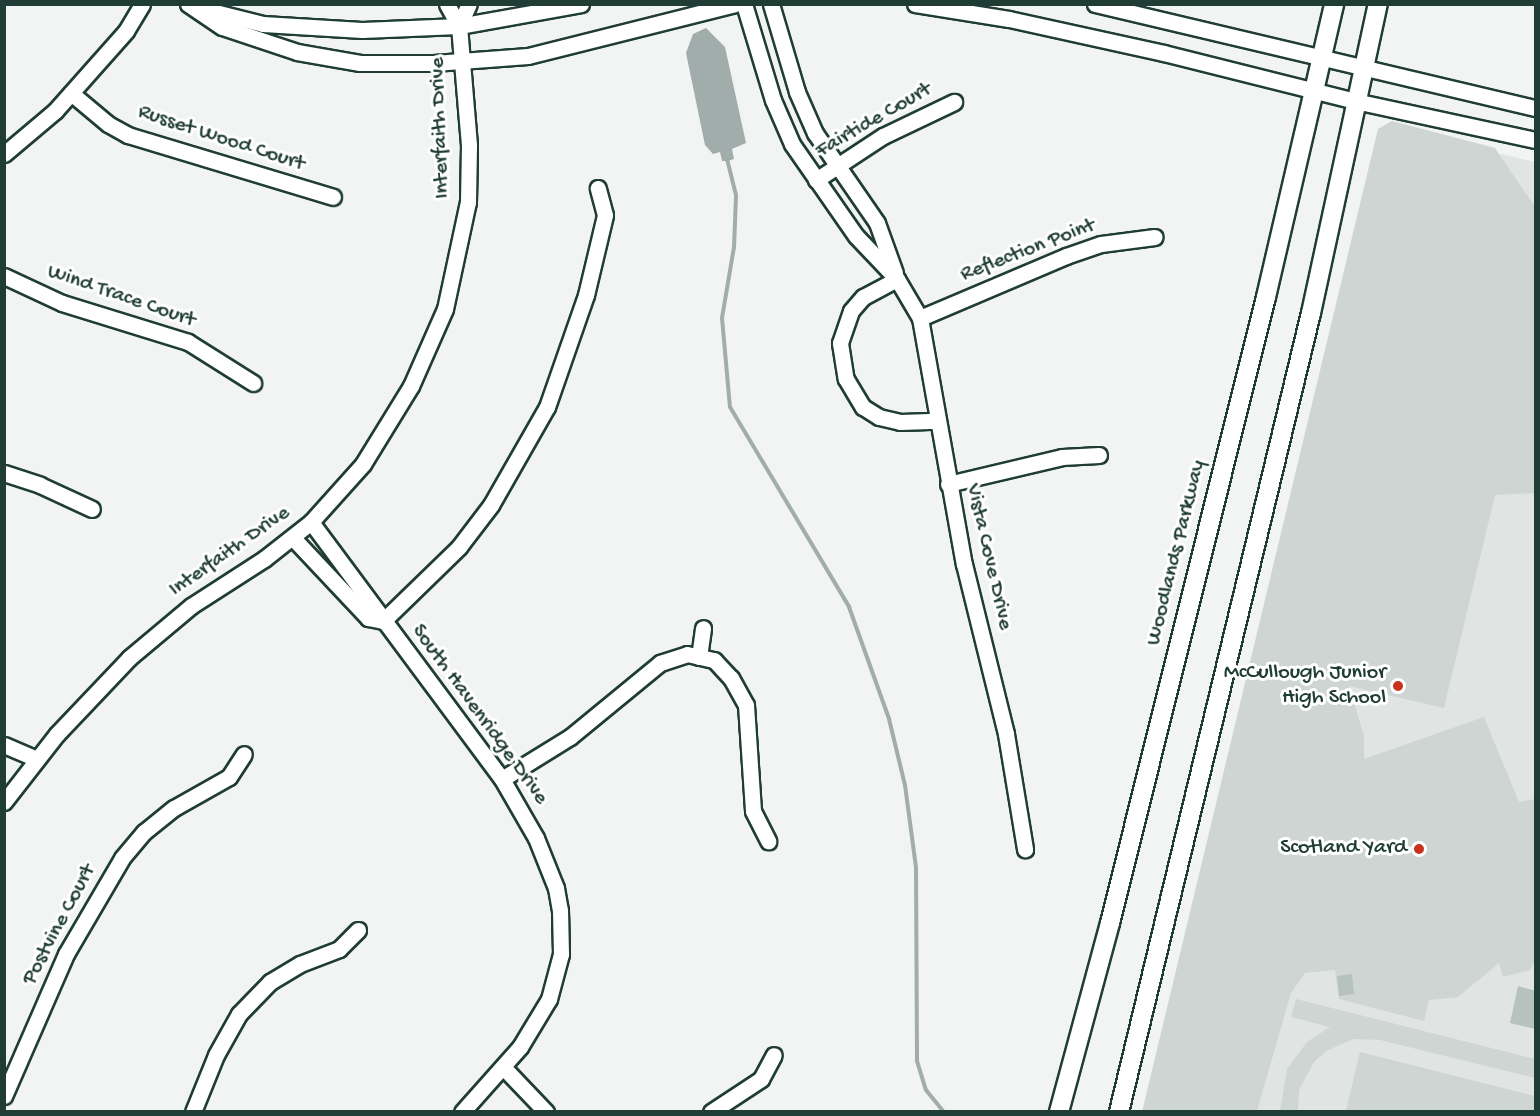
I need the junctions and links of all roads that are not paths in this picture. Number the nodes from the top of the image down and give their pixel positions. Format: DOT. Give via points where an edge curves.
graph roads {
  1 [pos="142,4"];
  2 [pos="447,4"];
  3 [pos="469,4"];
  4 [pos="581,4"];
  5 [pos="735,4"];
  6 [pos="744,4"];
  7 [pos="771,4"];
  8 [pos="915,4"];
  9 [pos="1095,4"];
  10 [pos="1334,4"];
  11 [pos="1378,4"];
  12 [pos="190,5"];
  13 [pos="1010,12"];
  14 [pos="459,26"];
  15 [pos="1321,56"];
  16 [pos="462,62"];
  17 [pos="1363,69"];
  18 [pos="1312,89"];
  19 [pos="71,93"];
  20 [pos="1354,101"];
  21 [pos="954,102"];
  22 [pos="1536,108"];
  23 [pos="1536,140"];
  24 [pos="4,154"];
  25 [pos="836,167"];
  26 [pos="816,180"];
  27 [pos="598,188"];
  28 [pos="333,197"];
  29 [pos="1155,237"];
  30 [pos="4,276"];
  31 [pos="897,279"];
  32 [pos="920,318"];
  33 [pos="253,383"];
  34 [pos="937,421"];
  35 [pos="1099,455"];
  36 [pos="4,473"];
  37 [pos="948,484"];
  38 [pos="92,509"];
  39 [pos="311,522"];
  40 [pos="293,538"];
  41 [pos="383,621"];
  42 [pos="703,628"];
  43 [pos="699,657"];
  44 [pos="4,745"];
  45 [pos="244,754"];
  46 [pos="37,759"];
  47 [pos="502,779"];
  48 [pos="4,802"];
  49 [pos="768,840"];
  50 [pos="1025,849"];
  51 [pos="358,930"];
  52 [pos="774,1055"];
  53 [pos="504,1068"];
  54 [pos="4,1096"];
  55 [pos="193,1112"];
  56 [pos="462,1112"];
  57 [pos="546,1112"];
  58 [pos="711,1112"];
  59 [pos="1059,1112"];
  60 [pos="1119,1112"];
  1 -- 19 [label="street" via="126,31"];
  2 -- 14 [label="street"];
  3 -- 14 [label="street"];
  4 -- 14 [label="street"];
  5 -- 16 [label="street" via="528,56"];
  6 -- 26 [label="street, Vista Cove Drive" via="773,100 792,144"];
  7 -- 25 [label="street, Vista Cove Drive" via="797,92"];
  8 -- 13 [label="street"];
  9 -- 15 [label="street"];
  10 -- 15 [label="main road, Woodlands Parkway"];
  11 -- 17 [label="main road"];
  12 -- 14 [label="street" via="263,24 300,27"];
  12 -- 16 [label="street" via="222,27 297,52 360,63"];
  13 -- 18 [label="street"];
  14 -- 16 [label="street, Interfaith Drive"];
  15 -- 17 [label="street"];
  15 -- 18 [label="main road, Woodlands Parkway"];
  16 -- 39 [label="street, Interfaith Drive" via="469,146 468,202 445,309 432,346 391,422 363,464"];
  17 -- 20 [label="main road"];
  17 -- 22 [label="street"];
  18 -- 20 [label="street"];
  18 -- 59 [label="main road, Woodlands Parkway" via="1266,297"];
  19 -- 24 [label="street"];
  19 -- 28 [label="street, Russet Wood Court" via="108,124 136,138"];
  20 -- 23 [label="street"];
  20 -- 60 [label="main road" via="1311,313"];
  21 -- 25 [label="street, Fairtide Court" via="883,136"];
  25 -- 26 [label="street, Fairtide Court"];
  25 -- 31 [label="street, Vista Cove Drive" via="877,223"];
  26 -- 31 [label="street, Vista Cove Drive" via="856,236"];
  27 -- 41 [label="street" via="605,215 565,363 547,407 491,505 459,547"];
  29 -- 32 [label="street, Reflection Point" via="1101,244 1066,256"];
  30 -- 33 [label="street, Wind Trace Court" via="62,303 188,342"];
  31 -- 32 [label="street, Vista Cove Drive"];
  31 -- 34 [label="street" via="863,297 851,311 840,343 846,379 863,407 879,417 900,422"];
  32 -- 34 [label="street, Vista Cove Drive"];
  34 -- 37 [label="street, Vista Cove Drive"];
  35 -- 37 [label="street" via="1062,457"];
  36 -- 38 [label="street" via="40,484"];
  37 -- 50 [label="street, Vista Cove Drive" via="1006,734"];
  39 -- 40 [label="street, Interfaith Drive"];
  39 -- 41 [label="street, South Havenridge Drive" via="378,608"];
  40 -- 41 [label="street, South Havenridge Drive" via="368,618"];
  40 -- 46 [label="street, Interfaith Drive" via="191,606 153,637"];
  41 -- 47 [label="street, South Havenridge Drive"];
  42 -- 43 [label="street"];
  43 -- 47 [label="street" via="687,654 660,663 570,737"];
  43 -- 49 [label="street" via="714,660 720,666 746,705 753,812"];
  44 -- 46 [label="street"];
  45 -- 54 [label="street, Postvine Court" via="229,777 174,808 144,832 122,858 66,954"];
  46 -- 48 [label="street, Interfaith Drive"];
  47 -- 53 [label="street, South Havenridge Drive" via="547,864 556,888 562,933 549,999 537,1023"];
  51 -- 55 [label="street" via="339,949 300,964 270,982 239,1014 216,1055"];
  52 -- 58 [label="street" via="761,1079"];
  53 -- 56 [label="street, South Havenridge Drive"];
  53 -- 57 [label="street"];
}
